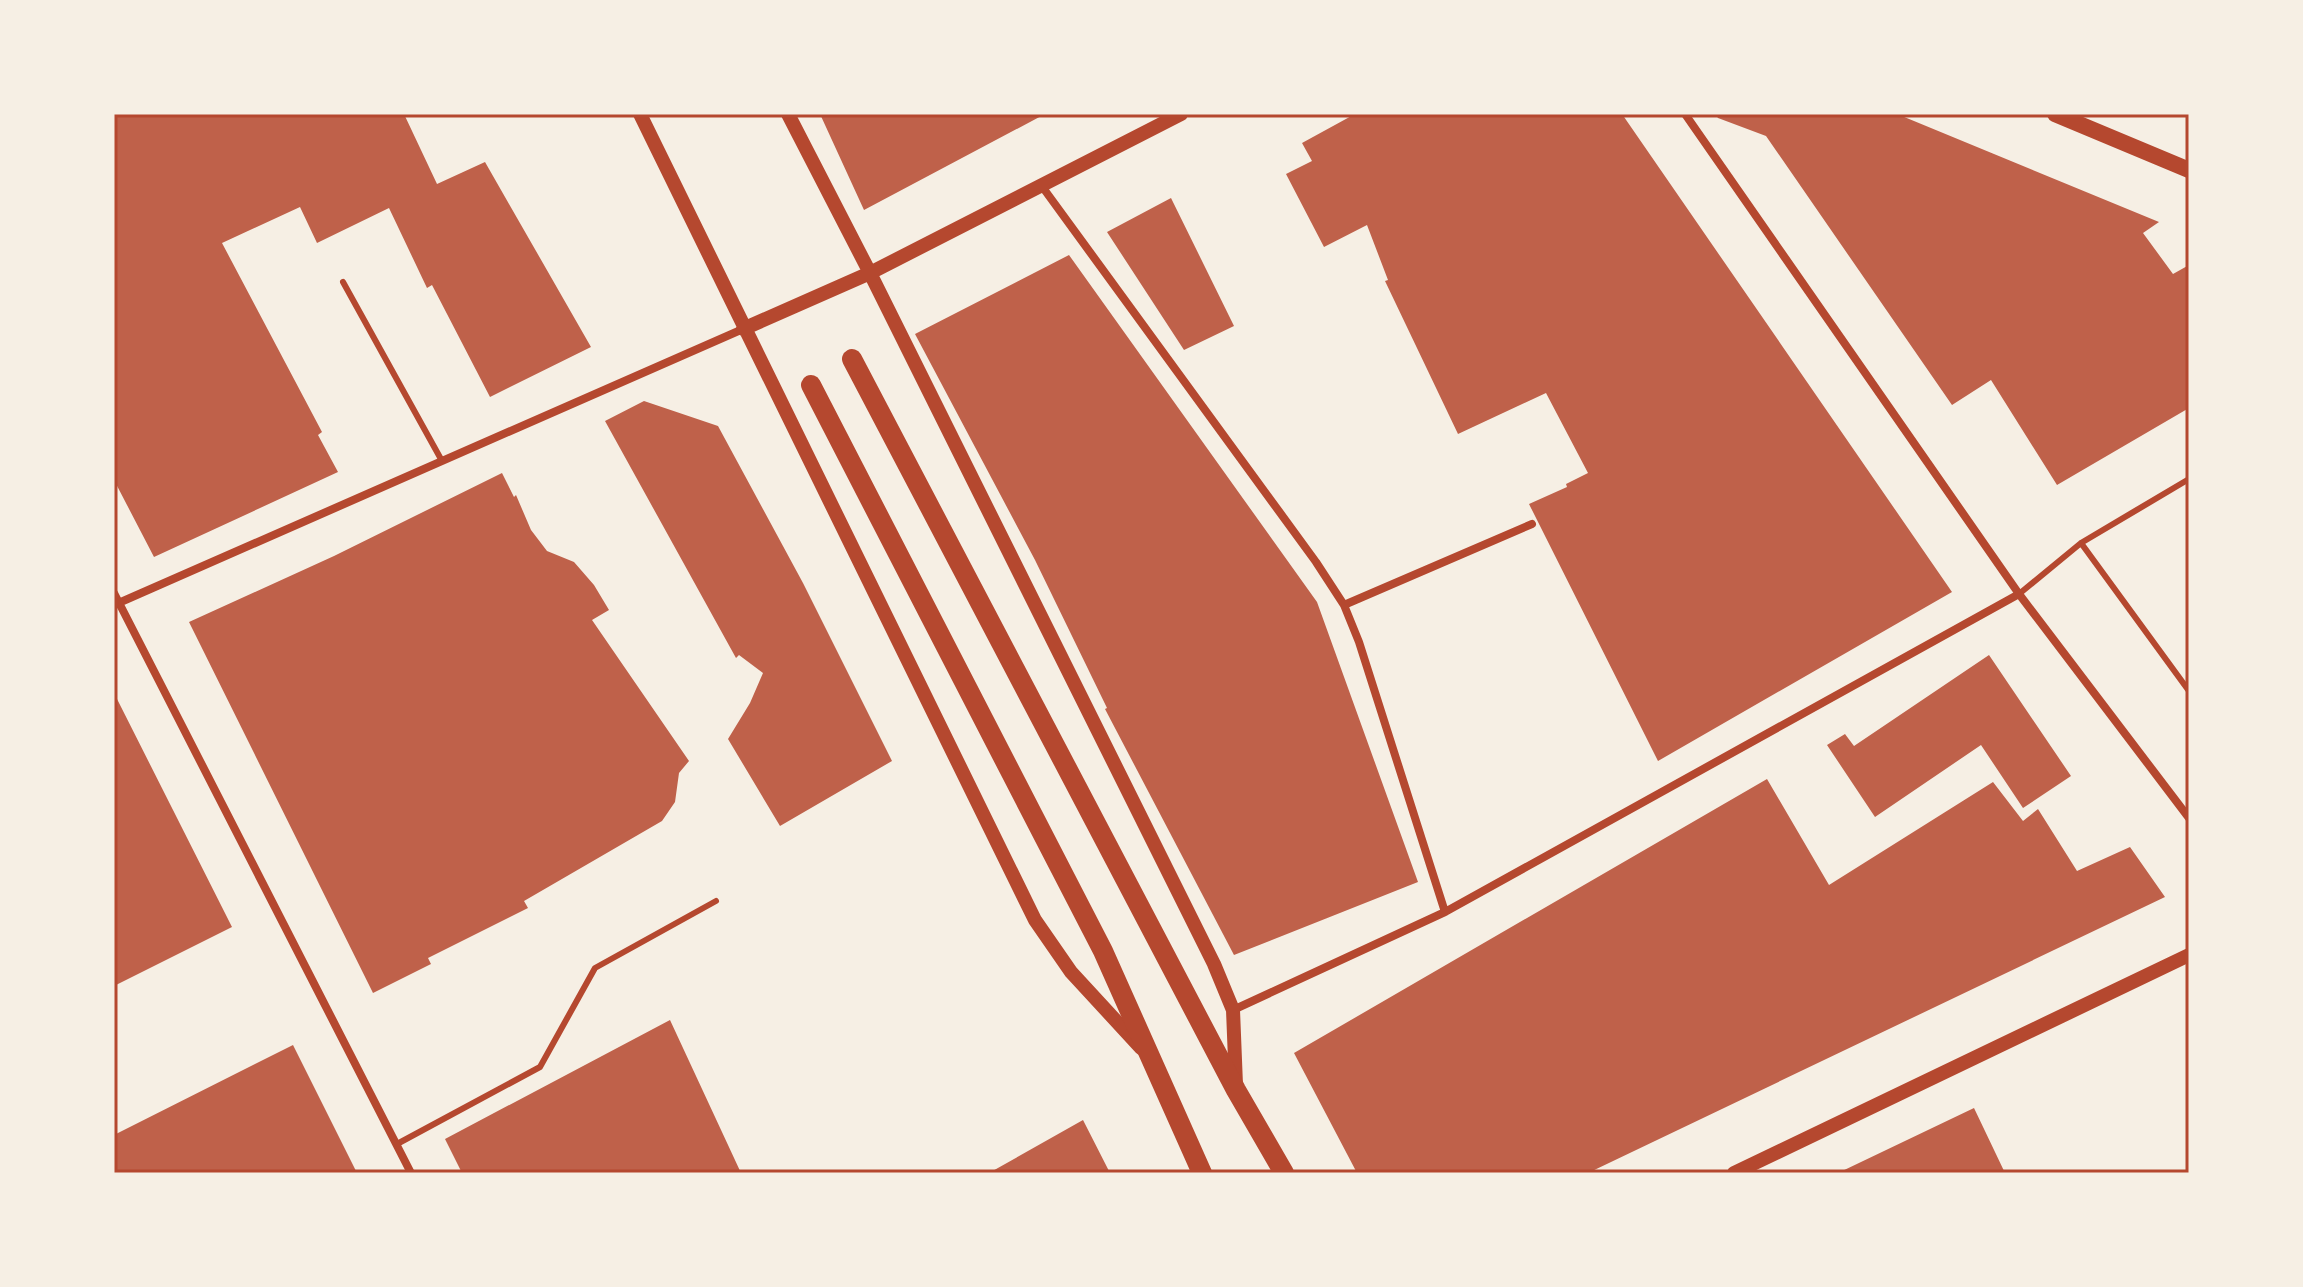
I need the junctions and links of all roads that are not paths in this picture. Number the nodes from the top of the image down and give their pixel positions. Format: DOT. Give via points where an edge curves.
graph roads {
  1 [pos="640,114"];
  2 [pos="788,114"];
  3 [pos="1181,114"];
  4 [pos="1685,114"];
  5 [pos="2055,114"];
  6 [pos="2189,170"];
  7 [pos="1041,185"];
  8 [pos="870,273"];
  9 [pos="343,282"];
  10 [pos="743,329"];
  11 [pos="852,359"];
  12 [pos="811,385"];
  13 [pos="442,461"];
  14 [pos="2189,479"];
  15 [pos="1532,524"];
  16 [pos="2081,543"];
  17 [pos="114,593"];
  18 [pos="2019,594"];
  19 [pos="117,604"];
  20 [pos="1344,605"];
  21 [pos="2189,691"];
  22 [pos="2189,818"];
  23 [pos="716,901"];
  24 [pos="1445,912"];
  25 [pos="2189,955"];
  26 [pos="1233,1010"];
  27 [pos="1147,1054"];
  28 [pos="1236,1090"];
  29 [pos="397,1144"];
  30 [pos="411,1173"];
  31 [pos="1202,1173"];
  32 [pos="1284,1173"];
  33 [pos="1734,1173"];
  1 -- 10 [label="street"];
  2 -- 8 [label="street"];
  3 -- 7 [label="street"];
  4 -- 18 [label="street"];
  5 -- 6 [label="main road"];
  7 -- 8 [label="street"];
  7 -- 20 [label="street"];
  8 -- 10 [label="street"];
  8 -- 26 [label="street"];
  9 -- 13 [label="lane"];
  10 -- 13 [label="street"];
  10 -- 27 [label="street" via="1035,920 1071,972"];
  11 -- 28 [label="main road"];
  12 -- 27 [label="main road" via="1103,951"];
  13 -- 19 [label="street"];
  14 -- 16 [label="lane"];
  15 -- 20 [label="street"];
  16 -- 18 [label="lane"];
  16 -- 21 [label="lane"];
  17 -- 19 [label="street"];
  18 -- 22 [label="street"];
  18 -- 24 [label="street"];
  19 -- 29 [label="street"];
  20 -- 24 [label="street"];
  23 -- 29 [label="lane" via="595,968 540,1067"];
  24 -- 26 [label="street"];
  25 -- 33 [label="street"];
  26 -- 28 [label="street"];
  27 -- 31 [label="main road"];
  28 -- 32 [label="main road"];
  29 -- 30 [label="street"];
}
